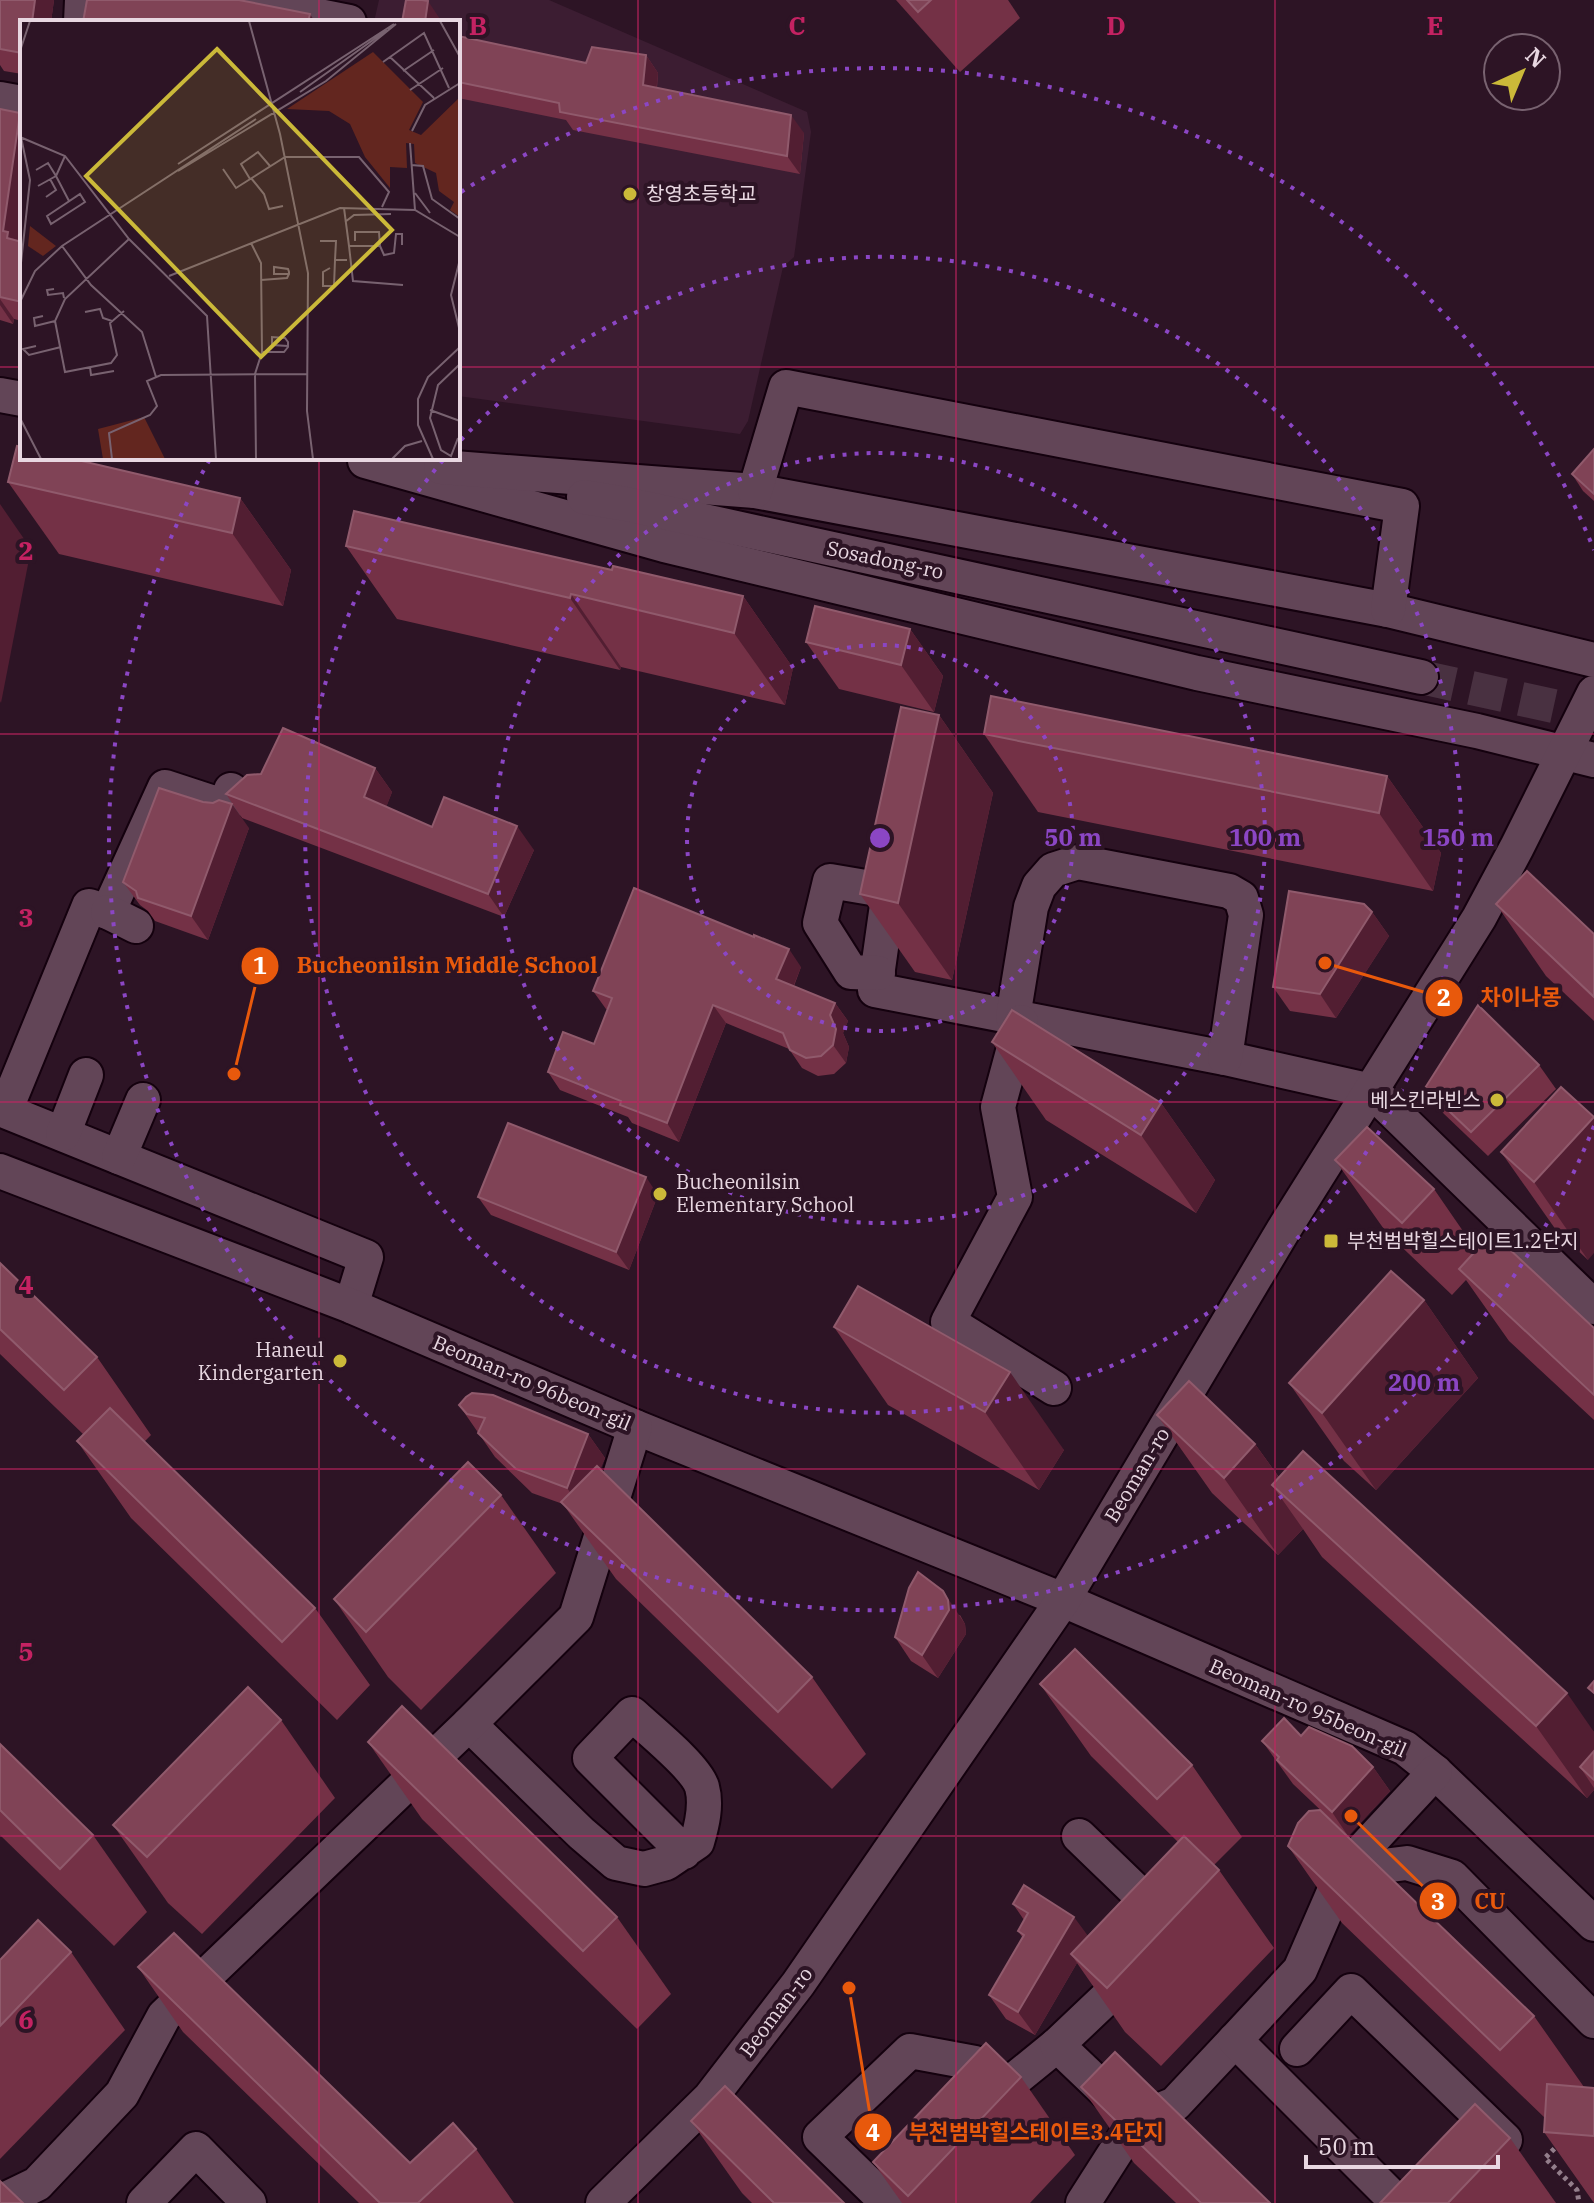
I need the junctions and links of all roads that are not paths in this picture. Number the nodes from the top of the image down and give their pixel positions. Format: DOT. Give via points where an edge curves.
graph roads {
  1 [pos="82,0"];
  2 [pos="239,0"];
  3 [pos="360,0"];
  4 [pos="81,20"];
  5 [pos="342,20"];
  6 [pos="353,20"];
  7 [pos="0,99"];
  8 [pos="20,103"];
  9 [pos="0,395"];
  10 [pos="20,399"];
  11 [pos="355,460"];
  12 [pos="755,491"];
  13 [pos="1388,610"];
  14 [pos="1594,660"];
  15 [pos="1421,677"];
  16 [pos="1594,693"];
  17 [pos="1580,757"];
  18 [pos="231,790"];
  19 [pos="895,848"];
  20 [pos="889,891"];
  21 [pos="878,973"];
  22 [pos="1018,1018"];
  23 [pos="1225,1058"];
  24 [pos="86,1075"];
  25 [pos="1372,1091"];
  26 [pos="143,1100"];
  27 [pos="63,1134"];
  28 [pos="119,1157"];
  29 [pos="0,1171"];
  30 [pos="351,1306"];
  31 [pos="1594,1307"];
  32 [pos="1054,1388"];
  33 [pos="635,1427"];
  34 [pos="1063,1600"];
  35 [pos="469,1724"];
  36 [pos="1435,1772"];
  37 [pos="1079,1836"];
  38 [pos="684,1852"];
  39 [pos="1343,1871"];
  40 [pos="1594,1924"];
  41 [pos="1594,2021"];
  42 [pos="1235,2040"];
  43 [pos="1057,2045"];
  44 [pos="1297,2049"];
  45 [pos="975,2063"];
  46 [pos="1136,2120"];
  47 [pos="961,2132"];
  48 [pos="46,2194"];
  49 [pos="0,2202"];
  50 [pos="144,2203"];
  51 [pos="249,2203"];
  52 [pos="603,2203"];
  53 [pos="888,2203"];
  54 [pos="1083,2203"];
  55 [pos="1398,2203"];
  56 [pos="1447,2203"];
  1 -- 4 [label="street"];
  2 -- 5 [label="street"];
  3 -- 6 [label="street"];
  7 -- 8 [label="street"];
  9 -- 10 [label="street"];
  11 -- 12 [label="street"];
  11 -- 15 [label="street, Sosadong-ro" via="626,504"];
  11 -- 17 [label="street" via="664,545 1197,673"];
  12 -- 13 [label="street"];
  12 -- 13 [label="street" via="786,387 1402,506"];
  13 -- 14 [label="street"];
  16 -- 17 [label="street, Beoman-ro"];
  17 -- 25 [label="street, Beoman-ro"];
  18 -- 27 [label="street" via="226,807 165,787 122,919 89,906 5,1111"];
  19 -- 20 [label="street"];
  20 -- 21 [label="street"];
  20 -- 21 [label="street" via="830,881 820,923 851,972"];
  21 -- 22 [label="street" via="875,990"];
  22 -- 23 [label="street"];
  22 -- 23 [label="street" via="1031,907 1053,870 1078,862 1229,891 1241,898 1246,915"];
  22 -- 32 [label="street" via="998,1107 1015,1197 948,1322"];
  23 -- 25 [label="street"];
  24 -- 27 [label="street"];
  25 -- 31 [label="street"];
  25 -- 34 [label="street, Beoman-ro"];
  26 -- 28 [label="street"];
  27 -- 28 [label="street"];
  28 -- 30 [label="street" via="366,1257"];
  29 -- 30 [label="street, Beoman-ro 96beon-gil"];
  30 -- 33 [label="street, Beoman-ro 96beon-gil"];
  33 -- 34 [label="street, Beoman-ro 96beon-gil"];
  33 -- 35 [label="street" via="576,1617"];
  34 -- 36 [label="street, Beoman-ro 95beon-gil" via="1405,1748"];
  34 -- 52 [label="street, Beoman-ro" via="813,1963 737,2064 710,2098"];
  35 -- 38 [label="street" via="616,1863 644,1869"];
  35 -- 48 [label="street" via="164,2016 122,2094"];
  36 -- 39 [label="street"];
  36 -- 40 [label="street, Beoman-ro 95beon-gil"];
  37 -- 43 [label="street" via="1177,1931"];
  39 -- 41 [label="street" via="1407,1863 1452,1877"];
  39 -- 42 [label="street" via="1300,1970"];
  42 -- 46 [label="street" via="1175,2104"];
  42 -- 55 [label="street"];
  43 -- 46 [label="street"];
  43 -- 47 [label="street" via="993,2097"];
  44 -- 56 [label="street" via="1351,1991 1505,2140"];
  45 -- 53 [label="street" via="910,2051 820,2137"];
  46 -- 54 [label="street"];
  48 -- 49 [label="street"];
  50 -- 51 [label="street" via="196,2149"];
}
